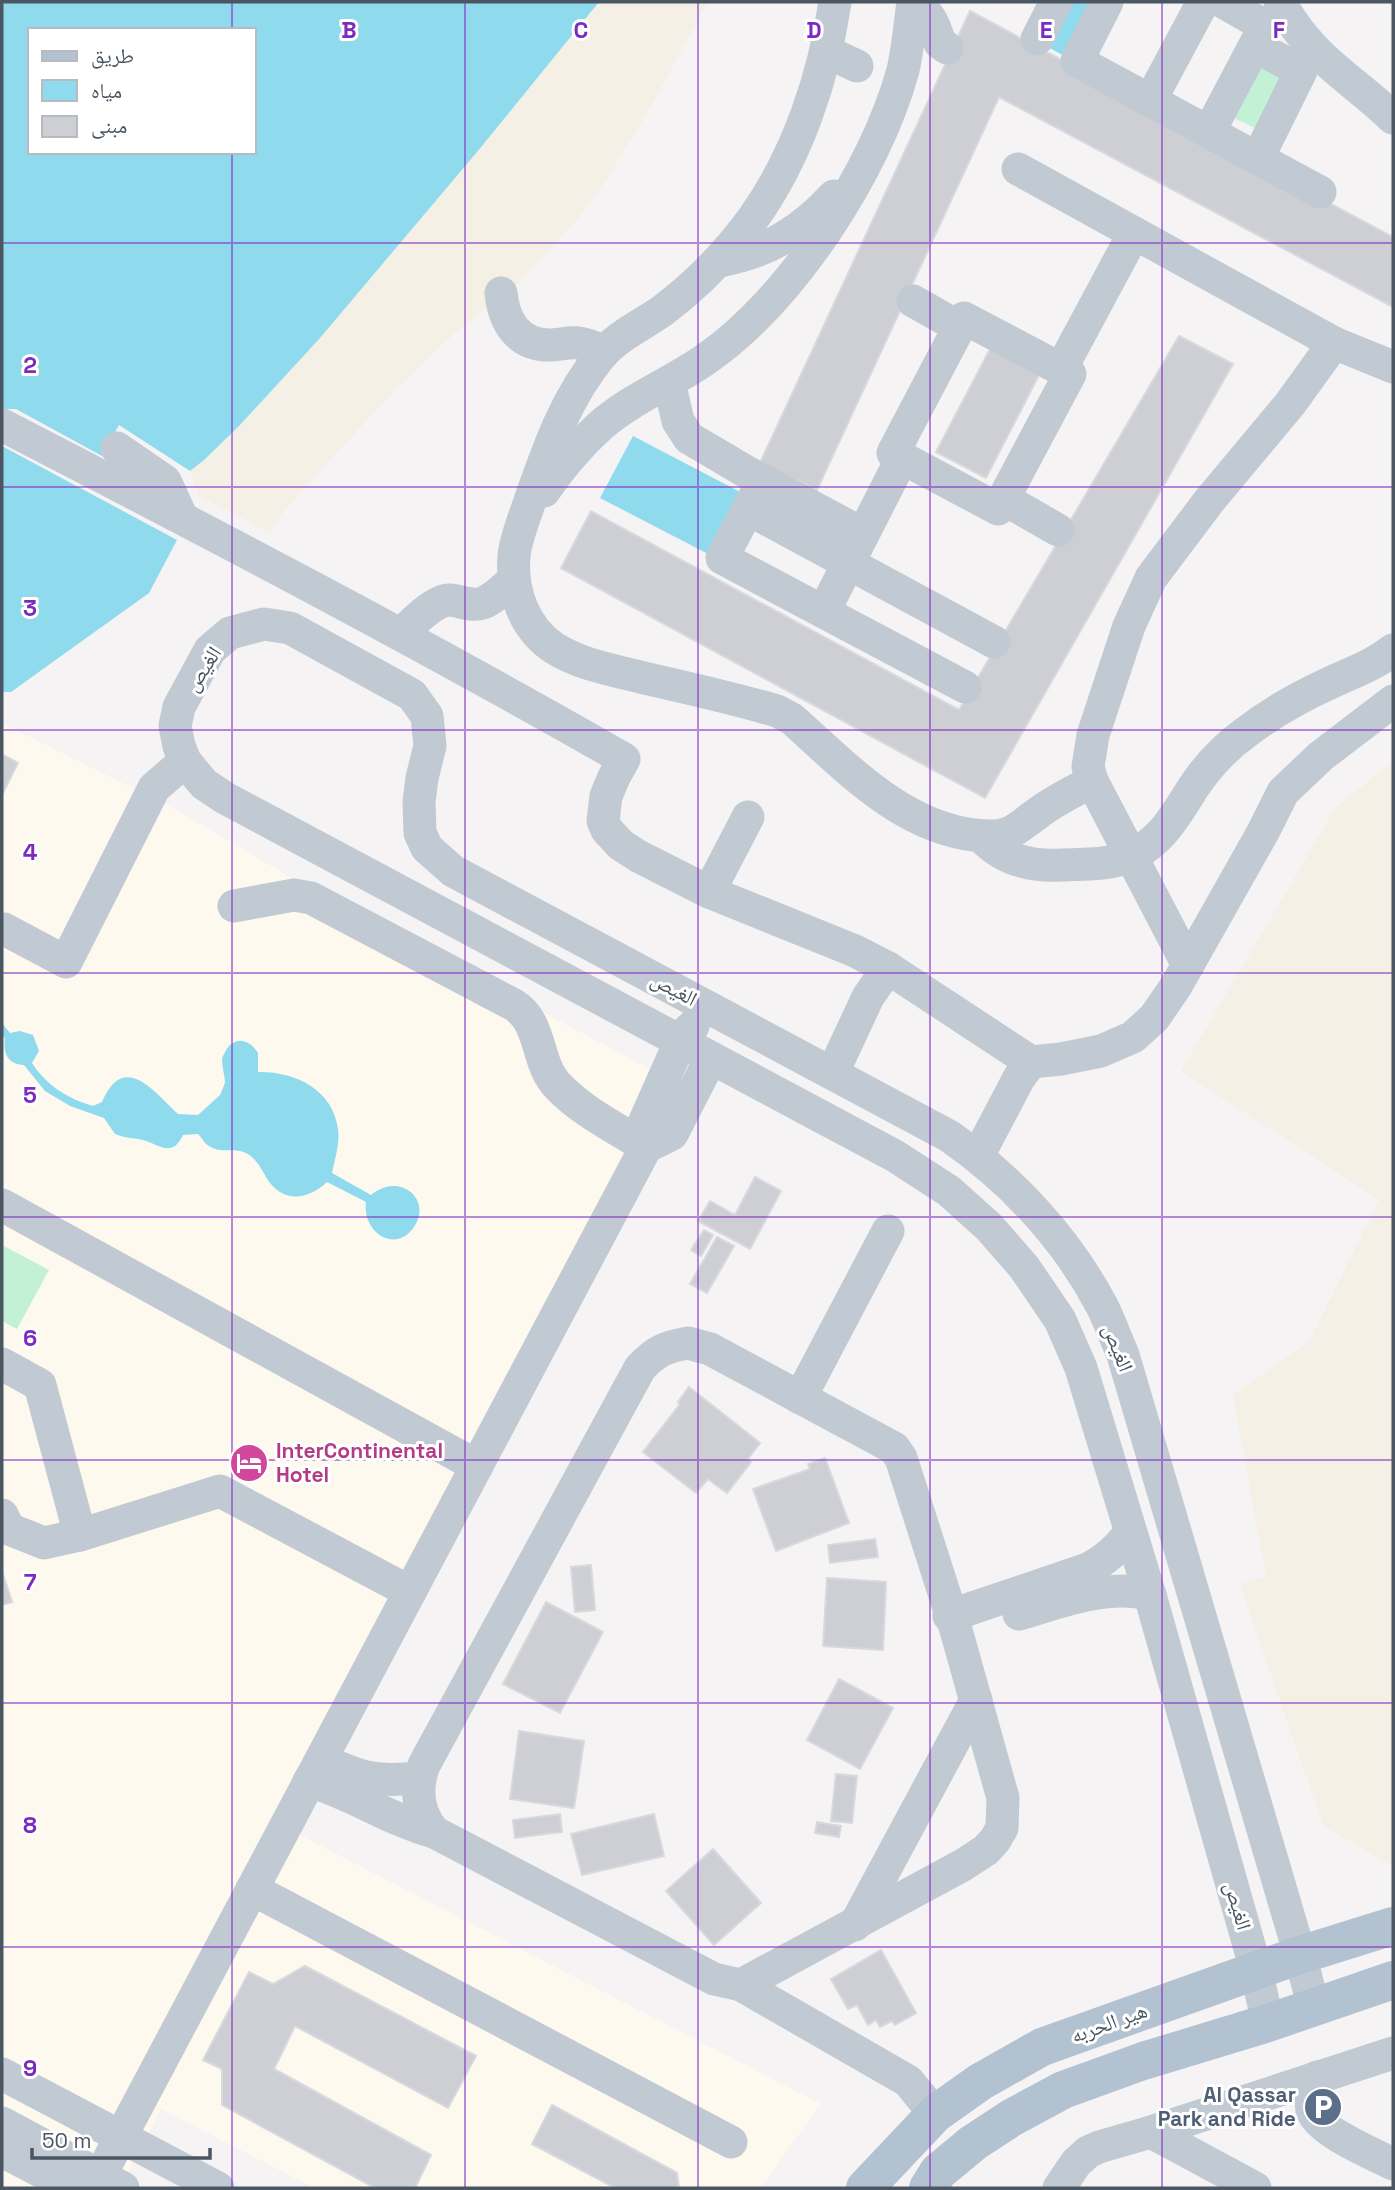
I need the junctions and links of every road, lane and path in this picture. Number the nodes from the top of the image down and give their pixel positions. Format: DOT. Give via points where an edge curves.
graph roads {
  1 [pos="835,2"];
  2 [pos="892,2"];
  3 [pos="913,2"];
  4 [pos="1056,2"];
  5 [pos="1107,2"];
  6 [pos="1203,2"];
  7 [pos="1223,2"];
  8 [pos="1280,2"];
  9 [pos="1037,39"];
  10 [pos="1255,46"];
  11 [pos="947,48"];
  12 [pos="827,52"];
  13 [pos="858,66"];
  14 [pos="895,90"];
  15 [pos="1155,91"];
  16 [pos="1393,118"];
  17 [pos="1214,123"];
  18 [pos="1263,148"];
  19 [pos="874,160"];
  20 [pos="1018,169"];
  21 [pos="1320,192"];
  22 [pos="1134,233"];
  23 [pos="719,261"];
  24 [pos="502,293"];
  25 [pos="913,301"];
  26 [pos="959,327"];
  27 [pos="1334,343"];
  28 [pos="604,352"];
  29 [pos="1393,367"];
  30 [pos="1060,369"];
  31 [pos="669,382"];
  32 [pos="2,425"];
  33 [pos="117,448"];
  34 [pos="902,458"];
  35 [pos="755,495"];
  36 [pos="797,499"];
  37 [pos="1004,499"];
  38 [pos="525,515"];
  39 [pos="182,518"];
  40 [pos="782,528"];
  41 [pos="1058,530"];
  42 [pos="863,534"];
  43 [pos="848,563"];
  44 [pos="757,577"];
  45 [pos="514,579"];
  46 [pos="824,611"];
  47 [pos="402,635"];
  48 [pos="994,642"];
  49 [pos="1393,650"];
  50 [pos="965,687"];
  51 [pos="1393,701"];
  52 [pos="185,761"];
  53 [pos="1092,781"];
  54 [pos="748,817"];
  55 [pos="981,836"];
  56 [pos="1131,855"];
  57 [pos="709,892"];
  58 [pos="234,906"];
  59 [pos="4,929"];
  60 [pos="1188,965"];
  61 [pos="888,968"];
  62 [pos="680,1042"];
  63 [pos="788,1049"];
  64 [pos="711,1058"];
  65 [pos="1031,1062"];
  66 [pos="833,1072"];
  67 [pos="646,1147"];
  68 [pos="978,1156"];
  69 [pos="2,1205"];
  70 [pos="888,1231"];
  71 [pos="2,1364"];
  72 [pos="800,1398"];
  73 [pos="477,1466"];
  74 [pos="2,1515"];
  75 [pos="1130,1534"];
  76 [pos="80,1535"];
  77 [pos="410,1592"];
  78 [pos="1150,1595"];
  79 [pos="952,1623"];
  80 [pos="976,1700"];
  81 [pos="315,1770"];
  82 [pos="419,1778"];
  83 [pos="434,1832"];
  84 [pos="252,1889"];
  85 [pos="855,1925"];
  86 [pos="1393,1926"];
  87 [pos="1300,1955"];
  88 [pos="1256,1970"];
  89 [pos="1393,1980"];
  90 [pos="741,1985"];
  91 [pos="1314,2008"];
  92 [pos="1268,2023"];
  93 [pos="1391,2056"];
  94 [pos="2,2074"];
  95 [pos="1317,2077"];
  96 [pos="935,2114"];
  97 [pos="2,2123"];
  98 [pos="1151,2132"];
  99 [pos="121,2136"];
  100 [pos="731,2142"];
  101 [pos="1393,2164"];
  102 [pos="13,2166"];
  103 [pos="1074,2180"];
  104 [pos="98,2184"];
  105 [pos="218,2188"];
  106 [pos="865,2188"];
  107 [pos="928,2188"];
  108 [pos="1255,2188"];
  1 -- 12 [label="street"];
  2 -- 14 [label="street"];
  3 -- 11 [label="street" via="929,15 940,43"];
  3 -- 14 [label="street"];
  4 -- 9 [label="street"];
  5 -- 15 [label="street" via="1077,61"];
  6 -- 15 [label="street"];
  7 -- 10 [label="street" via="1265,26"];
  8 -- 16 [label="street" via="1318,55"];
  10 -- 17 [label="street"];
  10 -- 18 [label="street" via="1301,71"];
  12 -- 13 [label="street"];
  12 -- 23 [label="street" via="789,158 755,215"];
  14 -- 19 [label="street"];
  15 -- 17 [label="street"];
  17 -- 18 [label="street"];
  18 -- 21 [label="street"];
  19 -- 23 [label="street" via="781,241"];
  19 -- 31 [label="street" via="824,236 761,310 708,358"];
  20 -- 22 [label="street"];
  22 -- 27 [label="street"];
  22 -- 30 [label="street"];
  23 -- 28 [label="street" via="662,311"];
  24 -- 28 [label="street" via="507,319 523,338 536,344 576,343"];
  25 -- 26 [label="street"];
  26 -- 30 [label="street" via="964,318"];
  26 -- 34 [label="street" via="893,453"];
  27 -- 29 [label="street"];
  27 -- 53 [label="street" via="1151,578 1129,626 1093,735 1088,767"];
  28 -- 38 [label="street" via="565,408"];
  30 -- 37 [label="street" via="1070,374"];
  31 -- 35 [label="street" via="678,421 689,438"];
  31 -- 38 [label="street" via="600,426"];
  32 -- 39 [label="street"];
  33 -- 39 [label="street" via="165,481"];
  34 -- 37 [label="street" via="998,509"];
  34 -- 42 [label="street"];
  35 -- 36 [label="street"];
  35 -- 40 [label="street"];
  35 -- 44 [label="street" via="722,558"];
  36 -- 40 [label="street"];
  36 -- 42 [label="street"];
  37 -- 41 [label="street"];
  38 -- 45 [label="street" via="514,553"];
  39 -- 47 [label="street"];
  40 -- 43 [label="street"];
  40 -- 44 [label="street"];
  42 -- 43 [label="street"];
  43 -- 46 [label="street"];
  43 -- 48 [label="street"];
  44 -- 46 [label="street"];
  45 -- 47 [label="street" via="484,603 440,600"];
  45 -- 55 [label="street" via="528,622 552,647 568,656 777,711 882,797 932,824"];
  46 -- 50 [label="street"];
  47 -- 57 [label="street" via="624,759 607,796 603,821 607,830 638,856"];
  49 -- 56 [label="street" via="1290,703 1243,734 1206,771 1163,833"];
  51 -- 60 [label="street" via="1321,756 1283,792"];
  52 -- 59 [label="street" via="155,788 66,962"];
  52 -- 62 [label="street, الغيص" via="204,784 225,798"];
  52 -- 63 [label="street, الغيص" via="175,726 210,650 230,633 248,627 290,628 412,695 427,716 430,746 419,802 421,834 427,848 453,871"];
  53 -- 55 [label="street" via="1004,835"];
  53 -- 56 [label="street"];
  54 -- 57 [label="street"];
  55 -- 56 [label="street" via="993,850 1023,863 1115,861"];
  56 -- 60 [label="street"];
  57 -- 61 [label="street"];
  58 -- 67 [label="street" via="293,895 311,898 514,1005 527,1016 555,1084"];
  60 -- 65 [label="street" via="1154,1018 1133,1037 1101,1051"];
  61 -- 65 [label="street"];
  61 -- 66 [label="street" via="868,997"];
  62 -- 63 [label="street" via="688,1029 698,1026 763,1052"];
  62 -- 64 [label="street, الغيص"];
  62 -- 67 [label="street" via="644,1123"];
  63 -- 66 [label="street, الغيص"];
  64 -- 67 [label="street" via="672,1133"];
  64 -- 75 [label="street, الغيص" via="895,1156 949,1191 989,1227 1024,1267 1060,1320 1081,1368"];
  65 -- 68 [label="street"];
  66 -- 68 [label="street, الغيص"];
  67 -- 73 [label="street"];
  68 -- 87 [label="street, الغيص" via="1018,1192 1062,1244 1102,1306 1123,1355"];
  69 -- 73 [label="street"];
  70 -- 72 [label="street"];
  71 -- 76 [label="street" via="40,1385"];
  72 -- 79 [label="street" via="894,1448 905,1469"];
  72 -- 82 [label="street" via="710,1349 688,1343 652,1354 631,1383"];
  73 -- 77 [label="street"];
  74 -- 76 [label="street" via="9,1530 44,1543"];
  75 -- 78 [label="street, الغيص"];
  75 -- 79 [label="street" via="1088,1569"];
  76 -- 77 [label="street" via="220,1491"];
  77 -- 81 [label="street"];
  78 -- 79 [label="street" via="1105,1592"];
  78 -- 88 [label="street, الغيص"];
  79 -- 80 [label="street"];
  80 -- 85 [label="street"];
  80 -- 85 [label="street" via="1003,1798 1002,1828 986,1850"];
  81 -- 82 [label="street" via="382,1781"];
  81 -- 83 [label="street" via="341,1791"];
  81 -- 84 [label="street"];
  82 -- 83 [label="street" via="420,1807"];
  83 -- 90 [label="street" via="715,1979"];
  84 -- 99 [label="street"];
  84 -- 100 [label="street"];
  85 -- 90 [label="street"];
  86 -- 87 [label="main road, هير الحربه"];
  87 -- 88 [label="main road, هير الحربه"];
  87 -- 91 [label="street, الغيص"];
  88 -- 92 [label="street, الغيص"];
  88 -- 96 [label="main road, هير الحربه" via="1042,2047"];
  89 -- 91 [label="main road"];
  90 -- 96 [label="street" via="908,2081"];
  91 -- 92 [label="main road"];
  92 -- 107 [label="main road" via="1063,2090 972,2143 938,2172"];
  93 -- 95 [label="street"];
  94 -- 99 [label="street"];
  95 -- 98 [label="street"];
  95 -- 101 [label="street" via="1313,2112 1326,2127"];
  96 -- 106 [label="main road, هير الحربه"];
  97 -- 104 [label="street"];
  98 -- 103 [label="street" via="1087,2152"];
  98 -- 108 [label="street"];
  99 -- 104 [label="street"];
  99 -- 105 [label="street"];
  102 -- 104 [label="street"];
}
